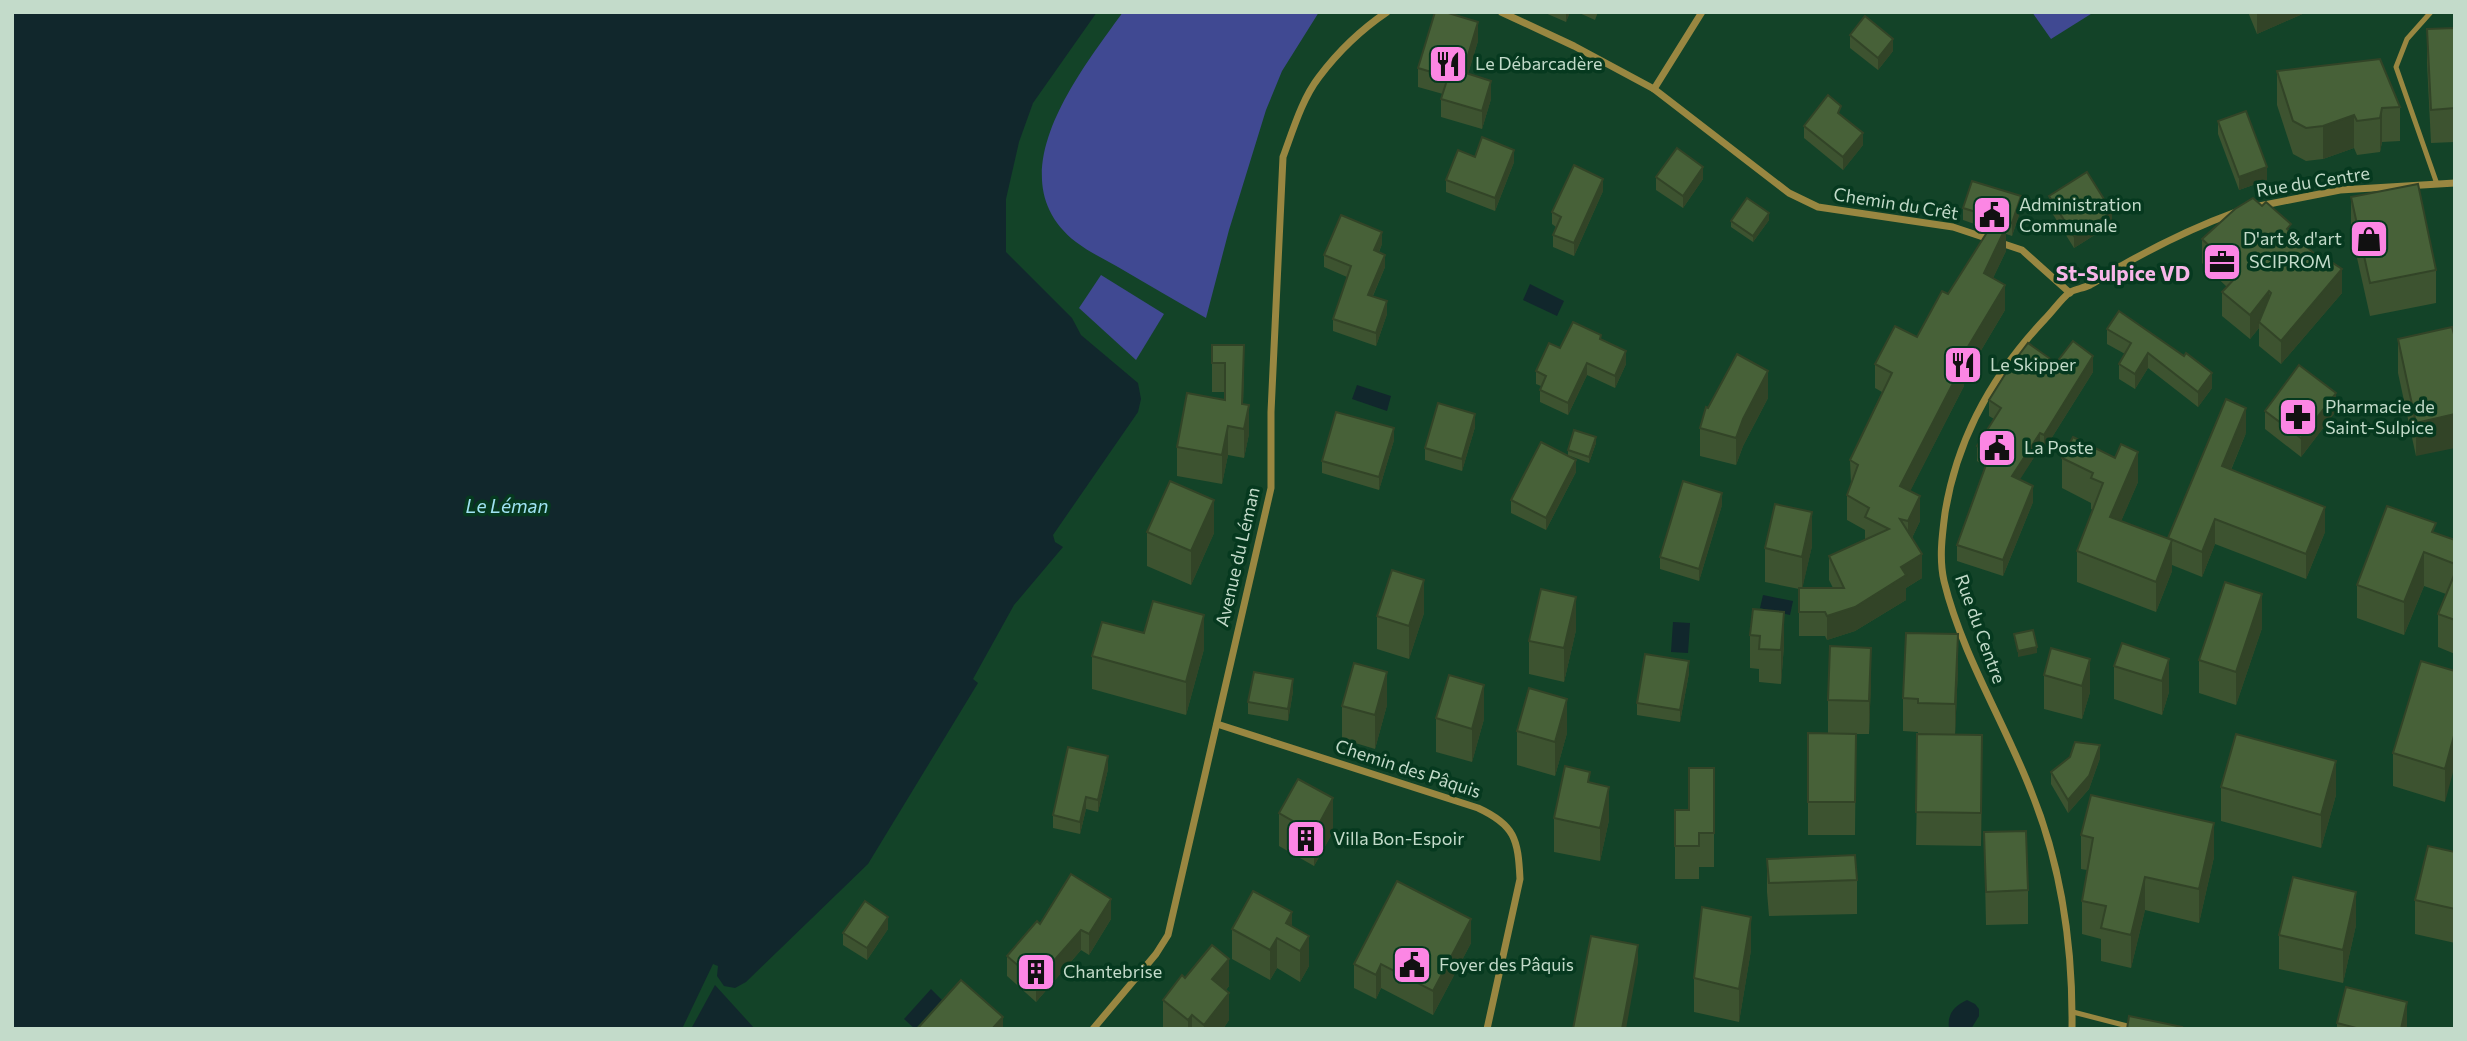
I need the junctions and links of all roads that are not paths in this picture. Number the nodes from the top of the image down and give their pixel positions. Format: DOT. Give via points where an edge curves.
graph roads {
  1 [pos="1387,12"];
  2 [pos="1501,12"];
  3 [pos="1702,12"];
  4 [pos="2431,12"];
  5 [pos="1654,89"];
  6 [pos="2455,183"];
  7 [pos="2437,184"];
  8 [pos="2070,293"];
  9 [pos="1217,724"];
  10 [pos="2073,1012"];
  11 [pos="1093,1029"];
  12 [pos="1487,1029"];
  13 [pos="2073,1029"];
  14 [pos="2139,1029"];
  1 -- 9 [label="street, Avenue du Léman" via="1369,24 1318,78 1283,157 1271,488"];
  2 -- 5 [label="street, Chemin du Crêt"];
  3 -- 5 [label="street"];
  4 -- 7 [label="lane" via="2407,39 2396,67"];
  5 -- 8 [label="street, Chemin du Crêt" via="1789,193 1818,208 1953,227 2022,250"];
  6 -- 7 [label="street, Rue du Centre"];
  7 -- 8 [label="street, Rue du Centre" via="2340,190 2247,208 2216,219"];
  8 -- 10 [label="street, Rue du Centre" via="2022,343 1971,425 1948,498 1941,563 1969,652 2050,843 2062,890"];
  9 -- 11 [label="street, Avenue du Léman" via="1168,935"];
  9 -- 12 [label="street, Chemin des Pâquis" via="1500,818 1513,836 1520,879"];
  10 -- 13 [label="street, Rue du Centre"];
  10 -- 14 [label="lane"];
}
